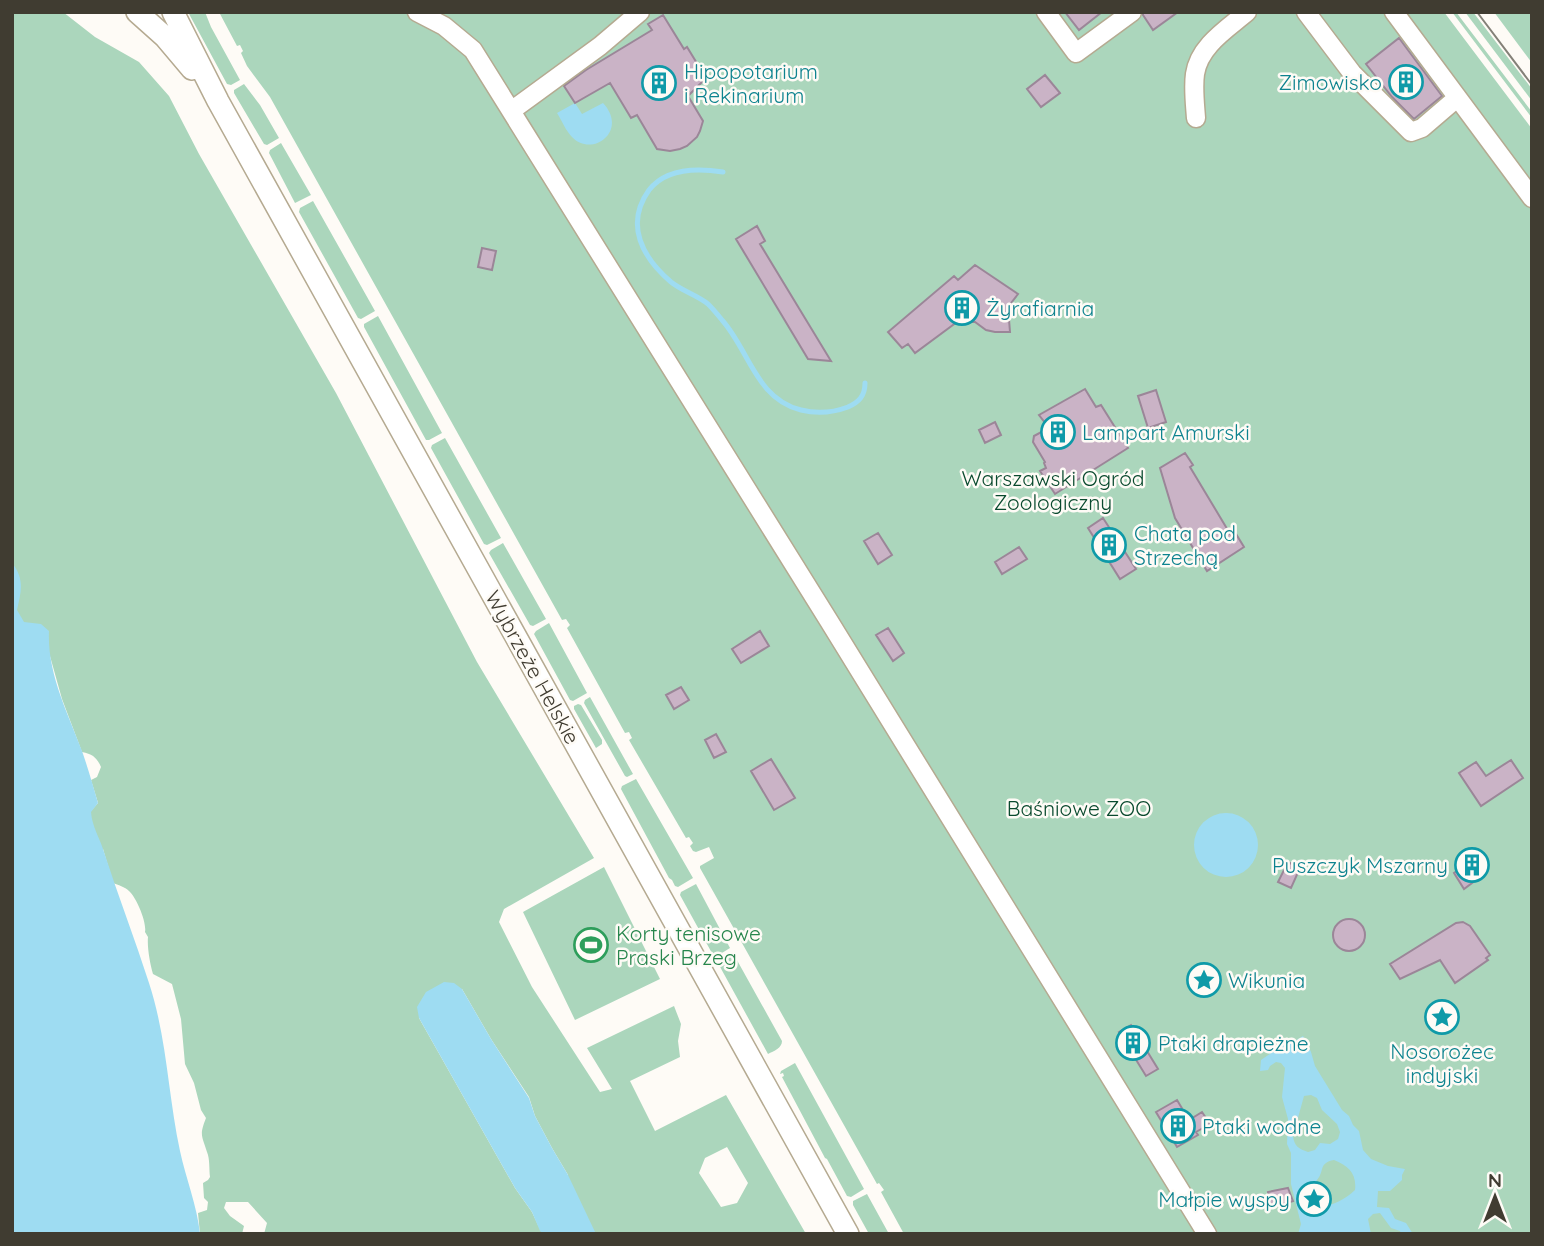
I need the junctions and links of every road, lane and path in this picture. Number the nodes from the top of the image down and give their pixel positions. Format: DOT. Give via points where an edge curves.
graph roads {
  1 [pos="137,12"];
  2 [pos="173,12"];
  3 [pos="418,12"];
  4 [pos="640,12"];
  5 [pos="1046,12"];
  6 [pos="1132,12"];
  7 [pos="1247,12"];
  8 [pos="1306,12"];
  9 [pos="1394,12"];
  10 [pos="1457,98"];
  11 [pos="218,100"];
  12 [pos="511,111"];
  13 [pos="1196,118"];
  14 [pos="1532,198"];
  15 [pos="848,1234"];
  16 [pos="1208,1234"];
  1 -- 11 [label="main road, Wybrzeże Helskie" via="165,37"];
  2 -- 11 [label="main road, Wybrzeże Helskie"];
  3 -- 12 [label="street" via="473,50"];
  4 -- 12 [label="street"];
  5 -- 6 [label="street" via="1076,53"];
  7 -- 13 [label="street" via="1201,55 1195,74"];
  8 -- 10 [label="street" via="1352,73 1411,132"];
  9 -- 10 [label="street"];
  10 -- 14 [label="street"];
  11 -- 15 [label="main road, Wybrzeże Helskie"];
  12 -- 16 [label="street"];
}
